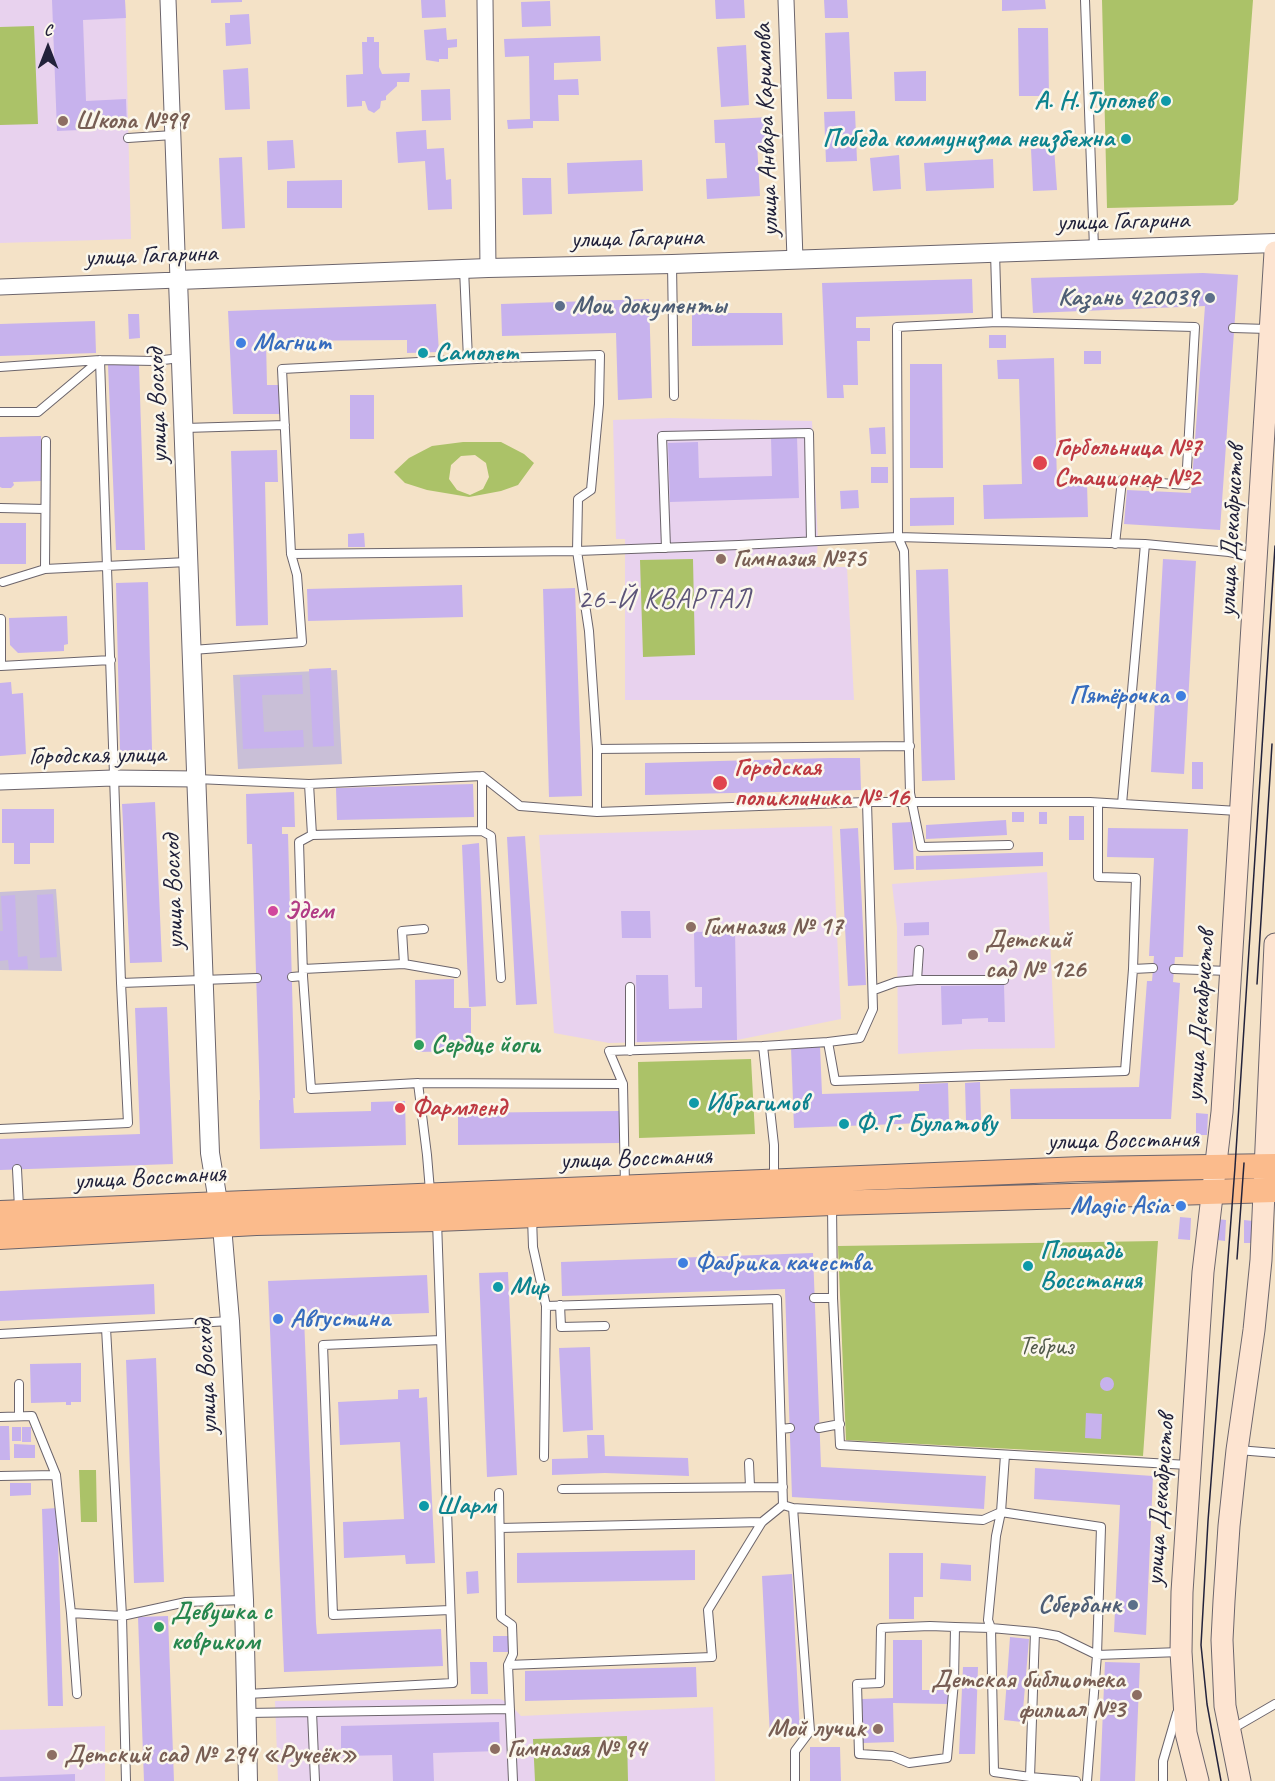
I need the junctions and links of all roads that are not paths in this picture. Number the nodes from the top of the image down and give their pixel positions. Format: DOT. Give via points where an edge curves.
graph roads {
  1 [pos="168,0"];
  2 [pos="485,0"];
  3 [pos="786,0"];
  4 [pos="1084,0"];
  5 [pos="173,135"];
  6 [pos="128,138"];
  7 [pos="1275,243"];
  8 [pos="1094,248"];
  9 [pos="995,251"];
  10 [pos="1275,252"];
  11 [pos="795,259"];
  12 [pos="672,264"];
  13 [pos="488,268"];
  14 [pos="464,269"];
  15 [pos="178,280"];
  16 [pos="0,287"];
  17 [pos="997,322"];
  18 [pos="1233,328"];
  19 [pos="1270,329"];
  20 [pos="182,358"];
  21 [pos="468,359"];
  22 [pos="100,360"];
  23 [pos="0,367"];
  24 [pos="674,396"];
  25 [pos="0,412"];
  26 [pos="285,424"];
  27 [pos="185,428"];
  28 [pos="46,441"];
  29 [pos="0,508"];
  30 [pos="45,509"];
  31 [pos="898,537"];
  32 [pos="811,541"];
  33 [pos="1115,544"];
  34 [pos="1145,544"];
  35 [pos="666,548"];
  36 [pos="577,551"];
  37 [pos="291,554"];
  38 [pos="1258,557"];
  39 [pos="187,562"];
  40 [pos="108,567"];
  41 [pos="45,569"];
  42 [pos="3,582"];
  43 [pos="2,620"];
  44 [pos="190,650"];
  45 [pos="111,660"];
  46 [pos="910,746"];
  47 [pos="597,749"];
  48 [pos="482,776"];
  49 [pos="113,778"];
  50 [pos="196,778"];
  51 [pos="0,782"];
  52 [pos="309,784"];
  53 [pos="867,802"];
  54 [pos="912,802"];
  55 [pos="1098,803"];
  56 [pos="1122,804"];
  57 [pos="1241,811"];
  58 [pos="597,812"];
  59 [pos="482,831"];
  60 [pos="312,835"];
  61 [pos="1009,845"];
  62 [pos="424,929"];
  63 [pos="1275,944"];
  64 [pos="919,950"];
  65 [pos="404,964"];
  66 [pos="1153,968"];
  67 [pos="1133,969"];
  68 [pos="1174,969"];
  69 [pos="1231,971"];
  70 [pos="303,972"];
  71 [pos="456,973"];
  72 [pos="1274,973"];
  73 [pos="292,977"];
  74 [pos="256,978"];
  75 [pos="501,978"];
  76 [pos="203,980"];
  77 [pos="917,980"];
  78 [pos="1004,980"];
  79 [pos="121,983"];
  80 [pos="630,987"];
  81 [pos="874,990"];
  82 [pos="828,1042"];
  83 [pos="763,1046"];
  84 [pos="630,1051"];
  85 [pos="418,1083"];
  86 [pos="623,1084"];
  87 [pos="15,1128"];
  88 [pos="0,1129"];
  89 [pos="16,1138"];
  90 [pos="16,1169"];
  91 [pos="1270,1178"];
  92 [pos="1213,1179"];
  93 [pos="774,1182"];
  94 [pos="625,1188"];
  95 [pos="430,1196"];
  96 [pos="832,1203"];
  97 [pos="10,1213"];
  98 [pos="220,1215"];
  99 [pos="532,1216"];
  100 [pos="437,1219"];
  101 [pos="0,1237"];
  102 [pos="814,1298"];
  103 [pos="833,1298"];
  104 [pos="560,1305"];
  105 [pos="546,1306"];
  106 [pos="230,1321"];
  107 [pos="605,1326"];
  108 [pos="106,1328"];
  109 [pos="0,1334"];
  110 [pos="441,1340"];
  111 [pos="19,1384"];
  112 [pos="20,1416"];
  113 [pos="0,1417"];
  114 [pos="840,1425"];
  115 [pos="790,1428"];
  116 [pos="819,1428"];
  117 [pos="781,1429"];
  118 [pos="1237,1450"];
  119 [pos="1275,1453"];
  120 [pos="1005,1455"];
  121 [pos="544,1457"];
  122 [pos="749,1463"];
  123 [pos="1190,1465"];
  124 [pos="56,1475"];
  125 [pos="0,1476"];
  126 [pos="750,1487"];
  127 [pos="783,1487"];
  128 [pos="562,1489"];
  129 [pos="499,1493"];
  130 [pos="783,1505"];
  131 [pos="794,1508"];
  132 [pos="1001,1512"];
  133 [pos="762,1522"];
  134 [pos="500,1528"];
  135 [pos="244,1600"];
  136 [pos="450,1610"];
  137 [pos="71,1613"];
  138 [pos="122,1616"];
  139 [pos="955,1627"];
  140 [pos="991,1628"];
  141 [pos="1035,1632"];
  142 [pos="1181,1652"];
  143 [pos="1097,1655"];
  144 [pos="508,1665"];
  145 [pos="77,1694"];
  146 [pos="245,1694"];
  147 [pos="1183,1695"];
  148 [pos="1275,1704"];
  149 [pos="510,1709"];
  150 [pos="312,1712"];
  151 [pos="246,1713"];
  152 [pos="1229,1731"];
  153 [pos="1030,1777"];
  154 [pos="126,1781"];
  155 [pos="248,1781"];
  156 [pos="315,1781"];
  157 [pos="513,1781"];
  158 [pos="795,1781"];
  159 [pos="1076,1781"];
  160 [pos="1087,1781"];
  161 [pos="1162,1781"];
  162 [pos="1198,1781"];
  163 [pos="1240,1781"];
  1 -- 5 [label="street, улица Восход"];
  2 -- 13 [label="street"];
  3 -- 11 [label="street, улица Анвара Каримова"];
  4 -- 8 [label="lane"];
  5 -- 6 [label="lane"];
  5 -- 15 [label="street, улица Восход"];
  7 -- 8 [label="street, улица Гагарина"];
  8 -- 9 [label="street, улица Гагарина"];
  9 -- 11 [label="street, улица Гагарина"];
  9 -- 17 [label="lane"];
  10 -- 19 [label="main road, улица Декабристов"];
  11 -- 12 [label="street, улица Гагарина"];
  12 -- 13 [label="street, улица Гагарина"];
  12 -- 24 [label="lane"];
  13 -- 14 [label="street, улица Гагарина"];
  14 -- 15 [label="street, улица Гагарина"];
  14 -- 21 [label="lane"];
  15 -- 16 [label="street, улица Гагарина"];
  15 -- 20 [label="street, улица Восход"];
  17 -- 31 [label="lane" via="897,327"];
  17 -- 33 [label="lane" via="1199,327 1186,485 1122,480"];
  18 -- 19 [label="lane"];
  19 -- 38 [label="main road, улица Декабристов"];
  20 -- 22 [label="lane"];
  20 -- 27 [label="street, улица Восход"];
  21 -- 26 [label="lane" via="282,369"];
  21 -- 36 [label="lane" via="600,356 591,489 578,499"];
  22 -- 23 [label="lane"];
  22 -- 25 [label="lane" via="38,412"];
  22 -- 40 [label="lane"];
  26 -- 27 [label="lane"];
  26 -- 37 [label="lane"];
  27 -- 39 [label="street, улица Восход"];
  28 -- 30 [label="lane"];
  29 -- 30 [label="lane"];
  30 -- 41 [label="lane"];
  31 -- 32 [label="lane"];
  31 -- 33 [label="lane"];
  31 -- 46 [label="lane" via="904,551"];
  32 -- 35 [label="lane"];
  32 -- 35 [label="lane" via="808,433 662,436"];
  33 -- 34 [label="lane"];
  34 -- 38 [label="lane"];
  34 -- 56 [label="lane"];
  35 -- 36 [label="lane"];
  36 -- 37 [label="lane"];
  36 -- 47 [label="lane" via="590,631"];
  37 -- 44 [label="lane" via="297,575 302,642"];
  38 -- 57 [label="main road, улица Декабристов"];
  39 -- 40 [label="lane"];
  39 -- 44 [label="street, улица Восход"];
  40 -- 41 [label="lane"];
  40 -- 45 [label="lane"];
  41 -- 42 [label="lane"];
  43 -- 45 [label="lane" via="2,666"];
  44 -- 50 [label="street, улица Восход"];
  45 -- 49 [label="lane"];
  46 -- 47 [label="lane"];
  46 -- 54 [label="lane"];
  47 -- 58 [label="lane"];
  48 -- 52 [label="lane"];
  48 -- 58 [label="lane" via="520,806"];
  48 -- 59 [label="lane"];
  49 -- 50 [label="street, Городская улица"];
  49 -- 51 [label="street, Городская улица"];
  49 -- 79 [label="lane"];
  50 -- 52 [label="lane"];
  50 -- 76 [label="street, улица Восход"];
  52 -- 60 [label="lane"];
  53 -- 54 [label="lane"];
  53 -- 58 [label="lane"];
  53 -- 81 [label="lane"];
  54 -- 55 [label="lane"];
  54 -- 61 [label="lane" via="921,847"];
  55 -- 56 [label="lane"];
  55 -- 67 [label="lane" via="1098,877 1136,878"];
  56 -- 57 [label="lane"];
  57 -- 69 [label="main road, улица Декабристов"];
  59 -- 60 [label="lane"];
  59 -- 75 [label="lane" via="491,836"];
  60 -- 70 [label="lane" via="299,842"];
  62 -- 65 [label="lane" via="402,931"];
  63 -- 72 [label="main road"];
  64 -- 77 [label="lane"];
  65 -- 70 [label="lane"];
  65 -- 71 [label="lane"];
  66 -- 67 [label="lane"];
  67 -- 82 [label="lane" via="1125,1071 835,1081"];
  68 -- 69 [label="lane"];
  69 -- 92 [label="main road, улица Декабристов" via="1222,1113"];
  70 -- 73 [label="lane"];
  70 -- 85 [label="lane" via="311,1089"];
  72 -- 91 [label="main road"];
  74 -- 76 [label="lane"];
  76 -- 79 [label="lane"];
  76 -- 98 [label="street, улица Восход" via="210,1153"];
  77 -- 78 [label="lane"];
  77 -- 81 [label="lane"];
  79 -- 87 [label="lane" via="128,1123"];
  80 -- 84 [label="lane"];
  81 -- 82 [label="lane" via="873,1009 860,1038"];
  82 -- 83 [label="lane"];
  83 -- 84 [label="lane"];
  83 -- 93 [label="lane"];
  84 -- 86 [label="lane" via="609,1051"];
  85 -- 86 [label="lane"];
  85 -- 95 [label="lane"];
  86 -- 94 [label="lane"];
  87 -- 88 [label="lane"];
  87 -- 89 [label="lane"];
  90 -- 97 [label="lane"];
  91 -- 92 [label="main road, улица Восстания"];
  91 -- 118 [label="main road"];
  92 -- 93 [label="main road, улица Восстания" via="1082,1169"];
  92 -- 96 [label="main road, улица Восстания"];
  92 -- 123 [label="main road, улица Декабристов" via="1198,1323"];
  93 -- 94 [label="main road, улица Восстания"];
  94 -- 95 [label="main road, улица Восстания"];
  95 -- 98 [label="main road, улица Восстания"];
  96 -- 99 [label="main road, улица Восстания"];
  96 -- 103 [label="lane"];
  97 -- 98 [label="main road, улица Восстания" via="172,1207"];
  98 -- 100 [label="main road, улица Восстания" via="256,1223"];
  98 -- 101 [label="main road, улица Восстания"];
  98 -- 106 [label="street, улица Восход"];
  99 -- 100 [label="main road, улица Восстания"];
  99 -- 105 [label="lane" via="533,1246"];
  100 -- 110 [label="lane"];
  102 -- 103 [label="lane"];
  103 -- 114 [label="lane"];
  104 -- 105 [label="lane"];
  104 -- 107 [label="lane" via="561,1327"];
  104 -- 117 [label="lane" via="781,1299"];
  105 -- 121 [label="lane"];
  106 -- 108 [label="lane"];
  106 -- 135 [label="street, улица Восход"];
  108 -- 109 [label="lane"];
  108 -- 138 [label="lane"];
  110 -- 136 [label="lane"];
  110 -- 136 [label="lane" via="323,1345 333,1615"];
  111 -- 112 [label="lane"];
  112 -- 113 [label="lane"];
  112 -- 124 [label="lane" via="32,1416"];
  114 -- 116 [label="lane"];
  114 -- 120 [label="lane" via="840,1445"];
  115 -- 117 [label="lane"];
  117 -- 127 [label="lane"];
  118 -- 119 [label="lane"];
  118 -- 152 [label="main road" via="1222,1640"];
  120 -- 123 [label="lane"];
  120 -- 132 [label="lane"];
  122 -- 126 [label="lane"];
  123 -- 142 [label="main road, улица Декабристов"];
  124 -- 125 [label="lane"];
  124 -- 137 [label="lane"];
  126 -- 127 [label="lane"];
  126 -- 128 [label="lane"];
  127 -- 130 [label="lane"];
  129 -- 134 [label="lane"];
  130 -- 131 [label="lane"];
  130 -- 133 [label="lane"];
  131 -- 132 [label="lane" via="983,1520"];
  131 -- 158 [label="lane" via="810,1731 795,1751"];
  132 -- 140 [label="lane" via="988,1620"];
  132 -- 143 [label="lane" via="1101,1527"];
  133 -- 134 [label="lane"];
  133 -- 144 [label="lane" via="708,1610 712,1657"];
  134 -- 144 [label="lane" via="501,1617 512,1625 513,1654"];
  135 -- 138 [label="lane" via="186,1602"];
  135 -- 146 [label="street, улица Восход"];
  136 -- 146 [label="lane" via="453,1683"];
  137 -- 138 [label="lane"];
  137 -- 145 [label="lane"];
  138 -- 154 [label="lane"];
  139 -- 139 [label="lane" via="881,1628 880,1683 857,1684 859,1754 892,1756 909,1762 947,1758"];
  139 -- 140 [label="lane"];
  140 -- 141 [label="lane"];
  140 -- 153 [label="lane" via="994,1772"];
  141 -- 143 [label="lane" via="1058,1636"];
  141 -- 153 [label="lane"];
  142 -- 143 [label="lane"];
  142 -- 147 [label="main road, улица Декабристов"];
  143 -- 160 [label="lane"];
  144 -- 149 [label="lane"];
  146 -- 151 [label="street, улица Восход"];
  147 -- 161 [label="lane" via="1163,1761"];
  147 -- 162 [label="main road, улица Декабристов" via="1186,1733"];
  148 -- 152 [label="lane"];
  149 -- 150 [label="lane"];
  149 -- 157 [label="lane"];
  150 -- 151 [label="lane"];
  150 -- 156 [label="lane"];
  151 -- 155 [label="street, улица Восход"];
  152 -- 163 [label="main road"];
  153 -- 159 [label="lane"];
}
